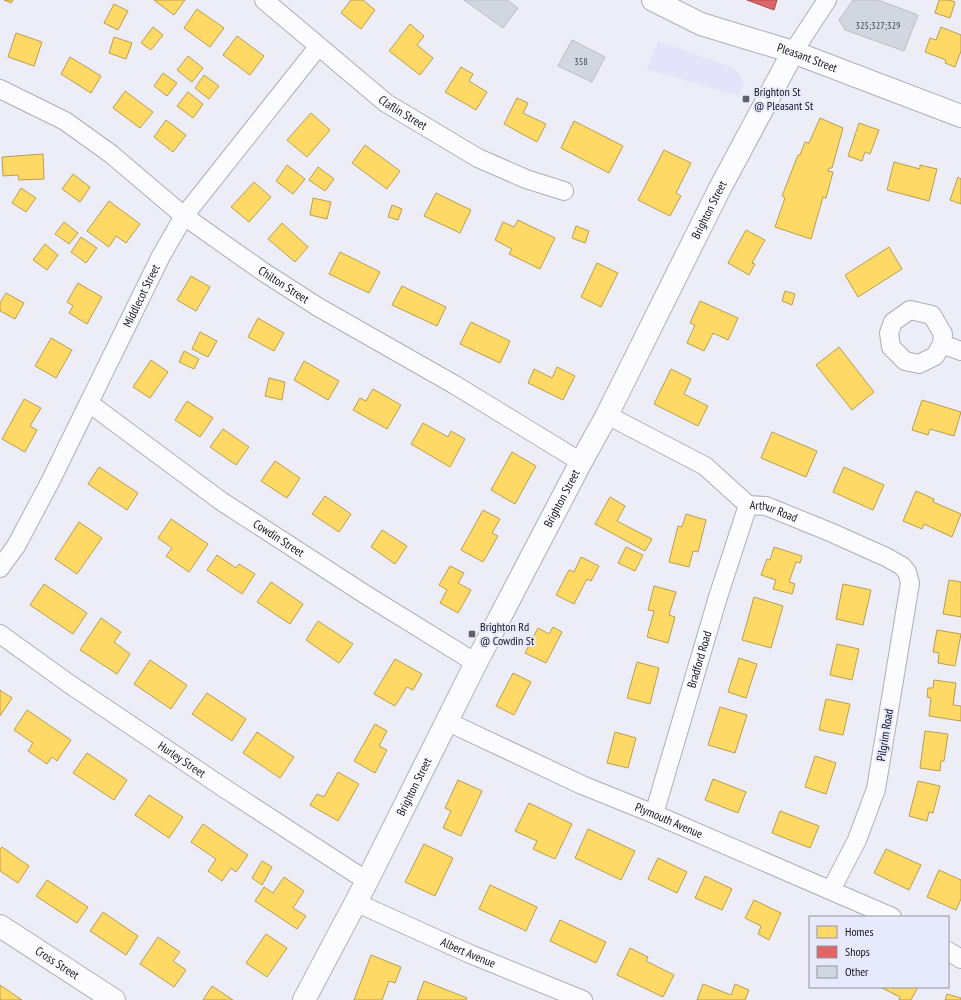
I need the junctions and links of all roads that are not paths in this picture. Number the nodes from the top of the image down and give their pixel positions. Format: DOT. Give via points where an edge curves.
graph roads {
  1 [pos="264,0"];
  2 [pos="653,0"];
  3 [pos="827,0"];
  4 [pos="318,47"];
  5 [pos="793,52"];
  6 [pos="2,95"];
  7 [pos="961,116"];
  8 [pos="564,191"];
  9 [pos="184,216"];
  10 [pos="942,344"];
  11 [pos="961,352"];
  12 [pos="88,403"];
  13 [pos="607,415"];
  14 [pos="581,462"];
  15 [pos="748,506"];
  16 [pos="0,568"];
  17 [pos="907,572"];
  18 [pos="0,634"];
  19 [pos="476,663"];
  20 [pos="446,721"];
  21 [pos="654,814"];
  22 [pos="367,880"];
  23 [pos="832,890"];
  24 [pos="355,902"];
  25 [pos="890,916"];
  26 [pos="0,926"];
  27 [pos="949,952"];
  28 [pos="961,959"];
  29 [pos="114,1000"];
  30 [pos="304,1000"];
  31 [pos="583,1000"];
  1 -- 4 [label="street, Claflin Street"];
  2 -- 5 [label="main road, Pleasant Street" via="701,24"];
  3 -- 5 [label="street, Brighton Street"];
  4 -- 8 [label="street, Claflin Street" via="386,103 471,154 526,179"];
  4 -- 9 [label="street, Middlecot Street"];
  5 -- 7 [label="main road, Pleasant Street"];
  5 -- 13 [label="main road, Brighton Street" via="719,190"];
  6 -- 9 [label="street, Chilton Street" via="65,121 111,154"];
  9 -- 12 [label="street, Middlecot Street" via="161,256"];
  9 -- 14 [label="street, Chilton Street" via="318,307 455,385"];
  10 -- 11 [label="street"];
  12 -- 16 [label="street, Middlecot Street" via="16,546"];
  12 -- 19 [label="street, Cowdin Street" via="221,501"];
  13 -- 14 [label="main road, Brighton Street"];
  13 -- 15 [label="street, Arthur Road" via="705,466"];
  14 -- 19 [label="main road, Brighton Street"];
  15 -- 17 [label="street, Arthur Road" via="766,506 830,532 886,557"];
  15 -- 21 [label="street, Bradford Road" via="718,597"];
  17 -- 23 [label="street, Pilgrim Road" via="910,583 876,790 857,840"];
  18 -- 22 [label="street, Hurley Street" via="101,705"];
  19 -- 20 [label="main road, Brighton Street"];
  20 -- 21 [label="street, Plymouth Avenue" via="582,785"];
  20 -- 22 [label="main road, Brighton Street"];
  21 -- 23 [label="street, Plymouth Avenue"];
  22 -- 24 [label="main road, Brighton Street"];
  23 -- 25 [label="street, Plymouth Avenue"];
  24 -- 30 [label="main road, Brighton Street"];
  24 -- 31 [label="street, Albert Avenue" via="470,954"];
  26 -- 29 [label="main road, Cross Street"];
  27 -- 28 [label="street"];
}
